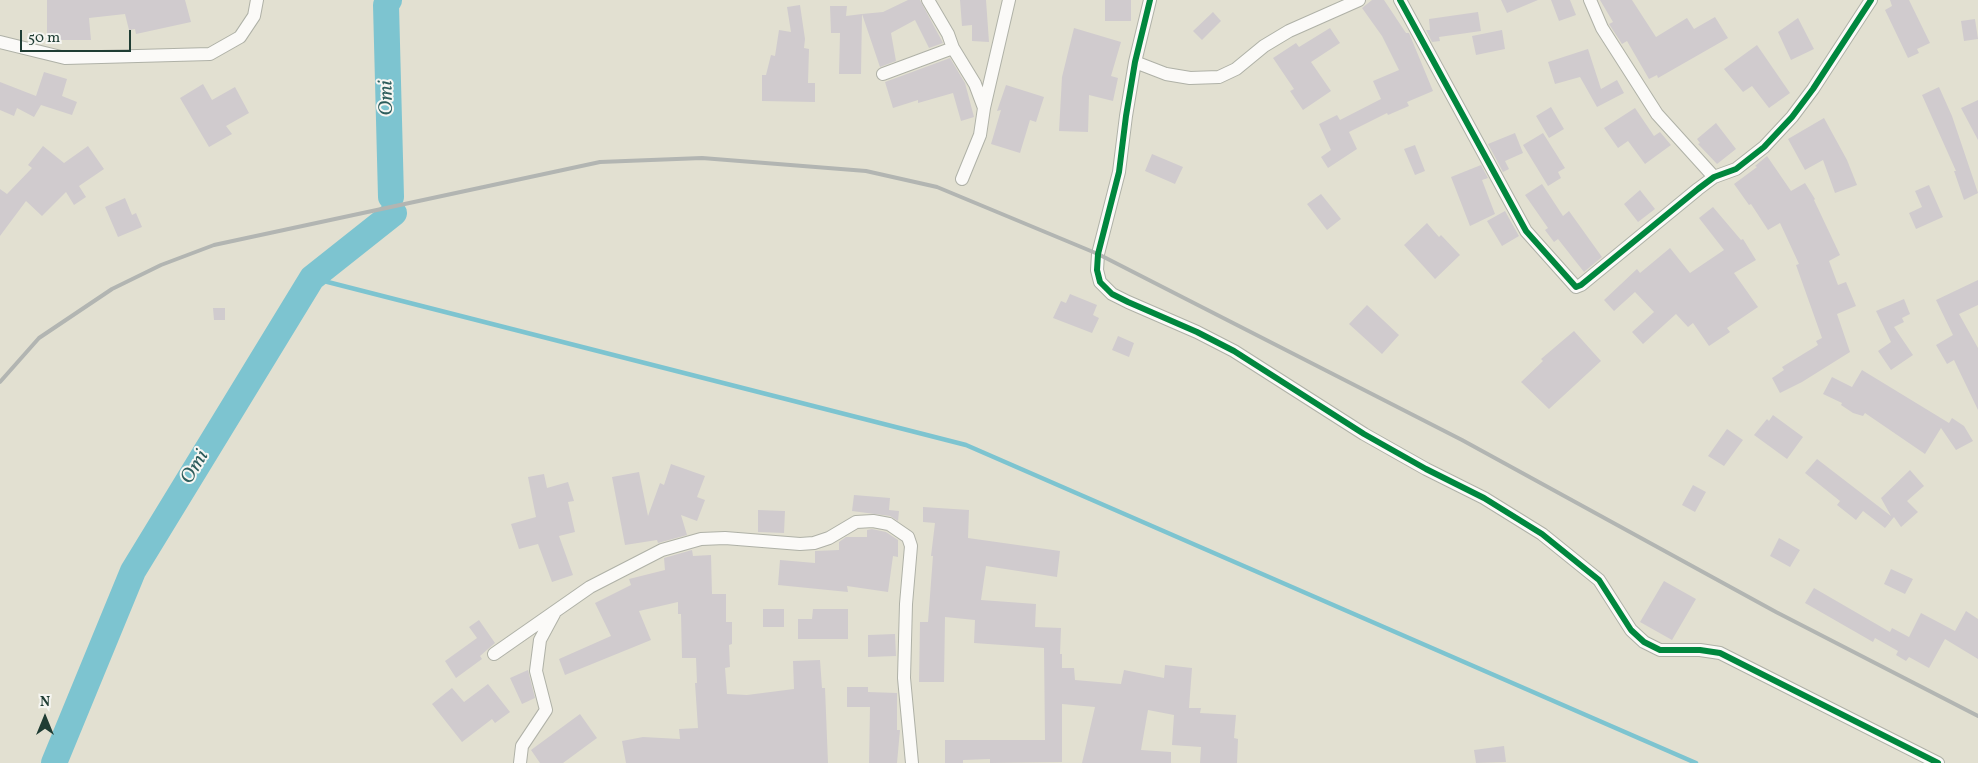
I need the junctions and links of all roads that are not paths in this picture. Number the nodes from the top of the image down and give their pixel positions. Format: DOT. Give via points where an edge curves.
graph roads {
  1 [pos="257,0"];
  2 [pos="928,0"];
  3 [pos="1009,0"];
  4 [pos="1150,0"];
  5 [pos="1360,0"];
  6 [pos="1400,0"];
  7 [pos="1590,0"];
  8 [pos="1870,0"];
  9 [pos="0,42"];
  10 [pos="953,48"];
  11 [pos="1135,62"];
  12 [pos="883,74"];
  13 [pos="984,108"];
  14 [pos="1714,176"];
  15 [pos="962,180"];
  16 [pos="555,612"];
  17 [pos="494,654"];
  18 [pos="520,763"];
  19 [pos="912,763"];
  20 [pos="1938,763"];
  1 -- 9 [label="street" via="254,16 240,37 210,54 65,58"];
  2 -- 10 [label="street"];
  3 -- 13 [label="street"];
  4 -- 11 [label="street"];
  5 -- 11 [label="street" via="1289,31 1236,69 1218,77 1190,78 1166,74"];
  6 -- 14 [label="street" via="1526,231 1576,287"];
  7 -- 14 [label="street" via="1602,28 1657,114"];
  8 -- 14 [label="street" via="1792,117 1764,148 1736,169"];
  10 -- 12 [label="street"];
  10 -- 13 [label="street" via="975,84"];
  11 -- 20 [label="street" via="1120,172 1098,254 1100,282 1112,294 1234,351 1364,434 1484,498 1542,534 1599,580 1631,630 1644,642 1660,650 1720,653"];
  13 -- 15 [label="street" via="980,135"];
  16 -- 17 [label="street"];
  16 -- 18 [label="street" via="540,640 536,671 546,710 522,746"];
  16 -- 19 [label="street" via="590,587 662,550 702,539 814,543 856,522 889,524 908,537 911,546 904,678"];
}
